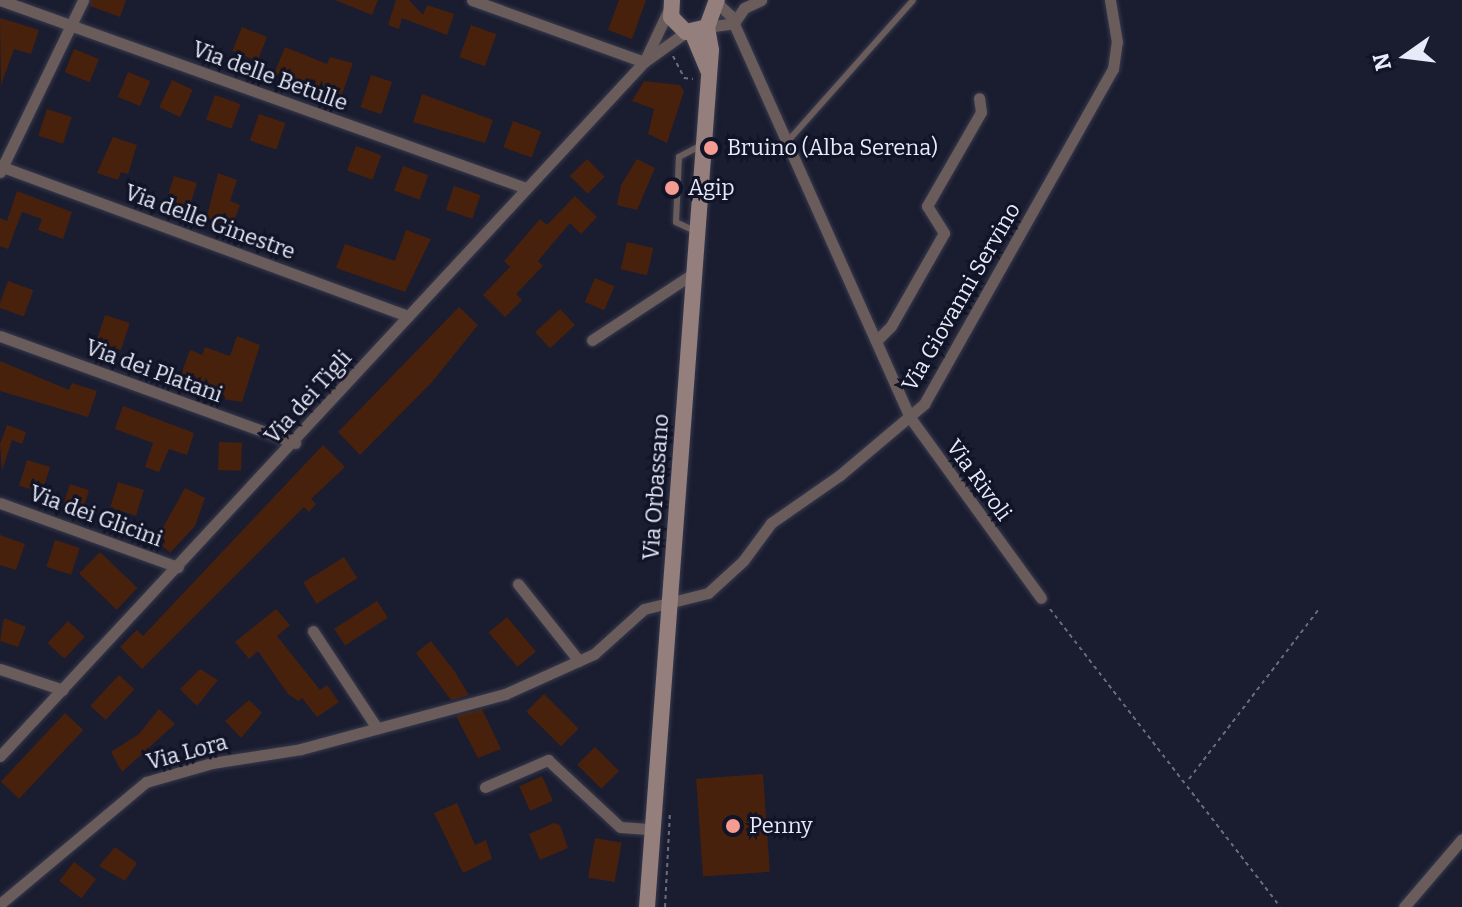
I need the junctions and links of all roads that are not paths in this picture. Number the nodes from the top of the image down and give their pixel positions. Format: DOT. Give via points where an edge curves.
graph roads {
  1 [pos="0,0"];
  2 [pos="83,0"];
  3 [pos="472,0"];
  4 [pos="761,0"];
  5 [pos="913,0"];
  6 [pos="1110,0"];
  7 [pos="717,2"];
  8 [pos="671,4"];
  9 [pos="734,23"];
  10 [pos="71,26"];
  11 [pos="695,30"];
  12 [pos="644,62"];
  13 [pos="979,98"];
  14 [pos="788,141"];
  15 [pos="1,168"];
  16 [pos="526,188"];
  17 [pos="694,273"];
  18 [pos="407,316"];
  19 [pos="0,336"];
  20 [pos="878,339"];
  21 [pos="592,340"];
  22 [pos="911,419"];
  23 [pos="295,443"];
  24 [pos="0,503"];
  25 [pos="178,567"];
  26 [pos="518,584"];
  27 [pos="1041,598"];
  28 [pos="670,603"];
  29 [pos="313,631"];
  30 [pos="579,661"];
  31 [pos="0,669"];
  32 [pos="63,690"];
  33 [pos="377,728"];
  34 [pos="0,756"];
  35 [pos="485,787"];
  36 [pos="652,829"];
  37 [pos="1462,839"];
  38 [pos="0,904"];
  39 [pos="647,907"];
  40 [pos="1404,907"];
  1 -- 10 [label="street, Via delle Betulle"];
  2 -- 10 [label="street"];
  3 -- 12 [label="street"];
  4 -- 9 [label="street" via="744,8"];
  5 -- 14 [label="lane"];
  6 -- 22 [label="street, Via Giovanni Servino" via="1117,42 1113,69"];
  7 -- 9 [label="street, Via Rivoli"];
  7 -- 11 [label="main road"];
  8 -- 11 [label="main road, Via Orbassano" via="674,24"];
  8 -- 12 [label="street, Via dei Tigli"];
  9 -- 11 [label="street"];
  9 -- 14 [label="street, Via Rivoli"];
  10 -- 15 [label="street"];
  10 -- 16 [label="street, Via delle Betulle"];
  11 -- 12 [label="street, Via dei Tigli"];
  11 -- 17 [label="main road, Via Orbassano" via="708,70"];
  12 -- 16 [label="street, Via dei Tigli"];
  13 -- 20 [label="street" via="981,112 927,206 944,233 891,326"];
  14 -- 20 [label="street, Via Rivoli"];
  15 -- 18 [label="street, Via delle Ginestre"];
  16 -- 18 [label="street, Via dei Tigli"];
  17 -- 21 [label="street"];
  17 -- 28 [label="main road, Via Orbassano"];
  18 -- 23 [label="street, Via dei Tigli"];
  19 -- 23 [label="street, Via dei Platani"];
  20 -- 22 [label="street, Via Rivoli"];
  22 -- 27 [label="street, Via Rivoli"];
  22 -- 28 [label="street, Via Giovanni Servino" via="771,523 743,561 708,593"];
  23 -- 25 [label="street, Via dei Tigli"];
  24 -- 25 [label="street, Via dei Glicini"];
  25 -- 32 [label="street, Via dei Tigli"];
  26 -- 30 [label="street"];
  28 -- 30 [label="street, Via Lora" via="644,609"];
  28 -- 36 [label="main road, Via Orbassano"];
  29 -- 33 [label="street"];
  30 -- 33 [label="street, Via Lora" via="505,694"];
  31 -- 32 [label="street"];
  32 -- 34 [label="street, Via dei Tigli"];
  33 -- 38 [label="street, Via Lora" via="146,782"];
  35 -- 36 [label="street" via="548,760 620,827"];
  36 -- 39 [label="main road, Via Orbassano"];
  37 -- 40 [label="street"];
}
